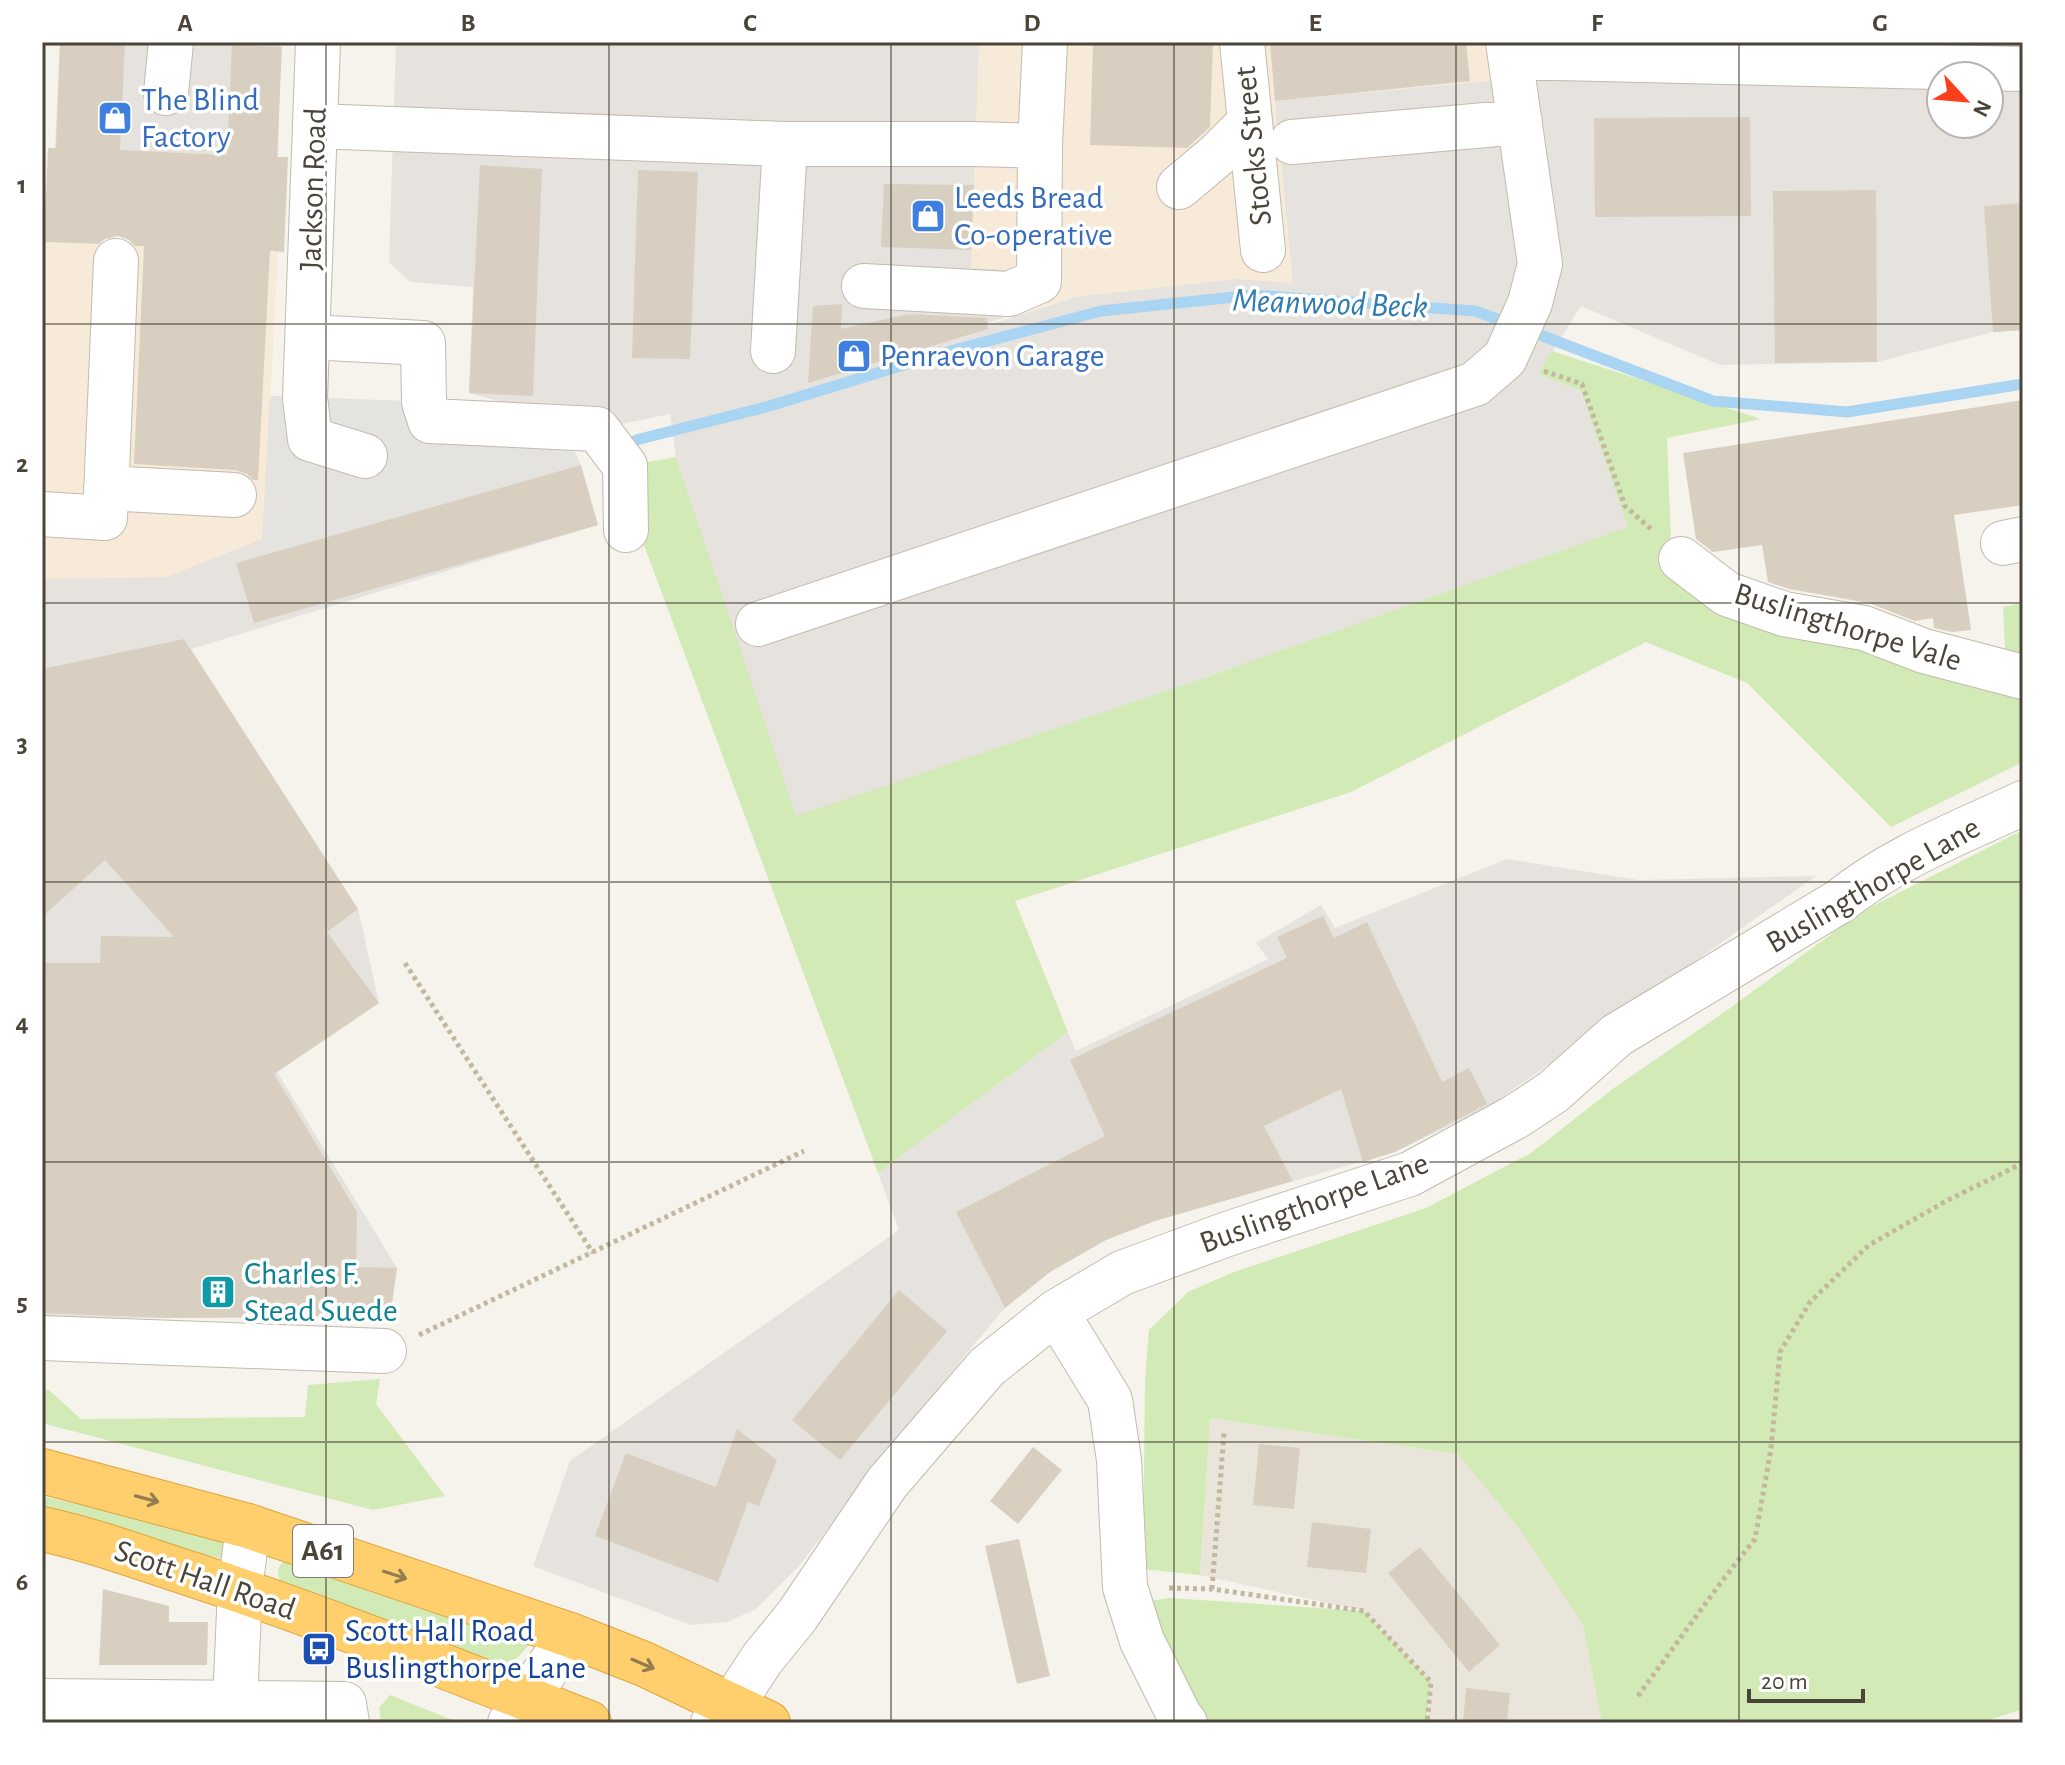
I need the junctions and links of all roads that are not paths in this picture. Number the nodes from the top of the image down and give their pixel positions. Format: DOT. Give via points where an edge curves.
graph roads {
  1 [pos="171,42"];
  2 [pos="318,42"];
  3 [pos="1045,42"];
  4 [pos="1242,42"];
  5 [pos="1509,50"];
  6 [pos="2023,69"];
  7 [pos="166,93"];
  8 [pos="1250,122"];
  9 [pos="1520,122"];
  10 [pos="315,126"];
  11 [pos="1292,142"];
  12 [pos="785,144"];
  13 [pos="1040,146"];
  14 [pos="1179,187"];
  15 [pos="1263,250"];
  16 [pos="116,261"];
  17 [pos="864,286"];
  18 [pos="309,337"];
  19 [pos="773,351"];
  20 [pos="365,456"];
  21 [pos="106,488"];
  22 [pos="234,495"];
  23 [pos="42,514"];
  24 [pos="626,530"];
  25 [pos="1681,559"];
  26 [pos="758,624"];
  27 [pos="2023,677"];
  28 [pos="2023,803"];
  29 [pos="1056,1312"];
  30 [pos="42,1338"];
  31 [pos="384,1351"];
  32 [pos="42,1471"];
  33 [pos="248,1526"];
  34 [pos="42,1529"];
  35 [pos="240,1590"];
  36 [pos="570,1635"];
  37 [pos="42,1701"];
  38 [pos="235,1702"];
  39 [pos="518,1711"];
  40 [pos="346,1713"];
  41 [pos="737,1718"];
  42 [pos="589,1723"];
  43 [pos="1185,1723"];
  1 -- 7 [label="street"];
  2 -- 10 [label="street, Jackson Road"];
  3 -- 13 [label="street"];
  4 -- 8 [label="street, Stocks Street"];
  5 -- 6 [label="street"];
  5 -- 9 [label="street"];
  8 -- 14 [label="street"];
  8 -- 15 [label="street, Stocks Street"];
  9 -- 11 [label="street"];
  9 -- 26 [label="street" via="1535,283 1505,358 1475,384"];
  10 -- 12 [label="street"];
  10 -- 18 [label="street, Jackson Road"];
  12 -- 13 [label="street"];
  12 -- 19 [label="street"];
  13 -- 17 [label="street" via="1039,281 1009,294"];
  16 -- 21 [label="street"];
  18 -- 20 [label="street, Jackson Road" via="305,398 310,439"];
  18 -- 24 [label="street" via="423,343 424,402 430,421 597,429 625,466"];
  21 -- 22 [label="street"];
  21 -- 23 [label="street" via="105,518"];
  25 -- 27 [label="street, Buslingthorpe Vale" via="1727,594 1784,614 1864,628 1924,651"];
  28 -- 29 [label="street, Buslingthorpe Lane" via="1927,848 1852,871 1840,901 1617,1035 1553,1092 1515,1117 1410,1174 1122,1273"];
  29 -- 41 [label="street, Buslingthorpe Lane" via="987,1367 887,1483 762,1659"];
  29 -- 43 [label="street" via="1110,1400 1119,1460 1125,1587 1142,1641"];
  30 -- 31 [label="street"];
  32 -- 33 [label="highway, Scott Hall Road / A61, one-way"];
  33 -- 35 [label="street"];
  33 -- 36 [label="highway, Scott Hall Road / A61, one-way"];
  34 -- 35 [label="highway, Scott Hall Road / A61"];
  35 -- 38 [label="street"];
  35 -- 39 [label="highway, Scott Hall Road / A61" via="402,1649"];
  36 -- 39 [label="street"];
  36 -- 41 [label="highway, Scott Hall Road / A61, one-way" via="644,1664"];
  37 -- 38 [label="street"];
  38 -- 40 [label="street"];
  39 -- 42 [label="highway, Scott Hall Road / A61"];
}
